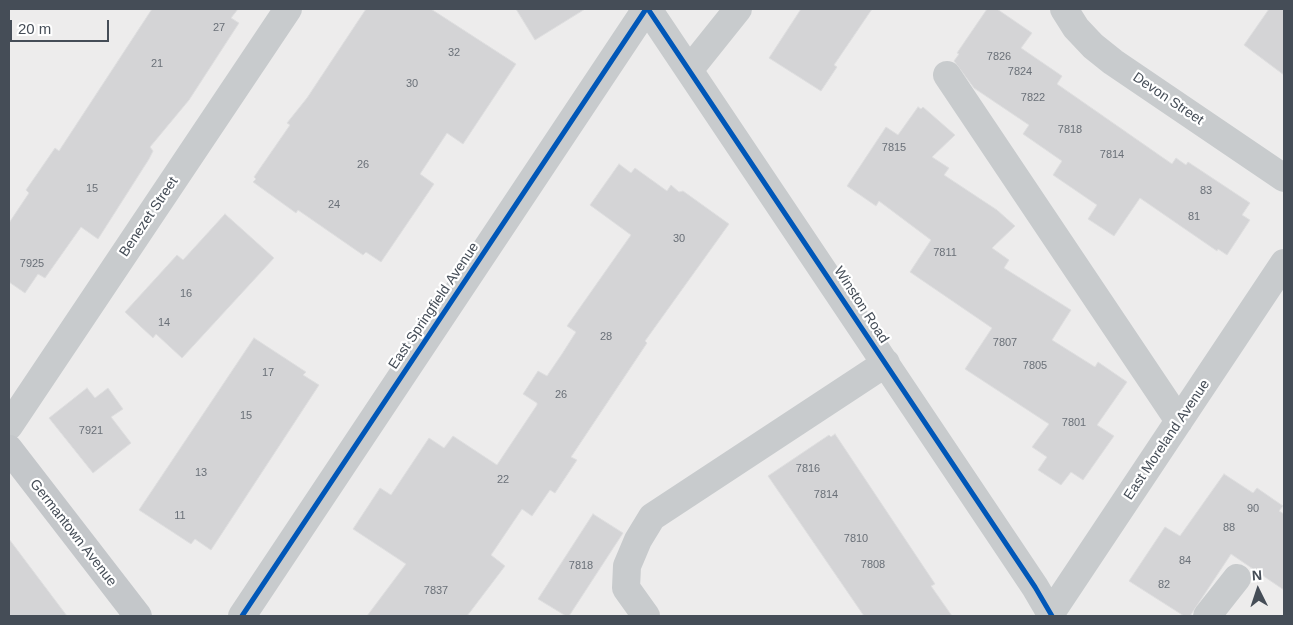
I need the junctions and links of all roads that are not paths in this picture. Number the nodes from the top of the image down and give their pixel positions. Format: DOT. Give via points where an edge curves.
graph roads {
  1 [pos="288,9"];
  2 [pos="647,9"];
  3 [pos="738,9"];
  4 [pos="1064,9"];
  5 [pos="690,69"];
  6 [pos="947,75"];
  7 [pos="1284,178"];
  8 [pos="1281,276"];
  9 [pos="886,364"];
  10 [pos="1179,421"];
  11 [pos="9,426"];
  12 [pos="9,449"];
  13 [pos="1237,578"];
  14 [pos="1051,615"];
  15 [pos="138,616"];
  16 [pos="242,616"];
  17 [pos="646,616"];
  18 [pos="1207,616"];
  1 -- 11 [label="street, Benezet Street"];
  2 -- 5 [label="street, Winston Road"];
  2 -- 16 [label="street, East Springfield Avenue"];
  3 -- 5 [label="street"];
  4 -- 7 [label="street, Devon Street" via="1076,28 1113,62"];
  5 -- 9 [label="street, Winston Road"];
  6 -- 10 [label="street"];
  8 -- 10 [label="street, East Moreland Avenue"];
  9 -- 14 [label="street, Winston Road" via="1036,587"];
  9 -- 17 [label="street" via="652,517 627,566 626,588"];
  10 -- 14 [label="street, East Moreland Avenue"];
  12 -- 15 [label="main road, Germantown Avenue"];
  13 -- 18 [label="street"];
}
